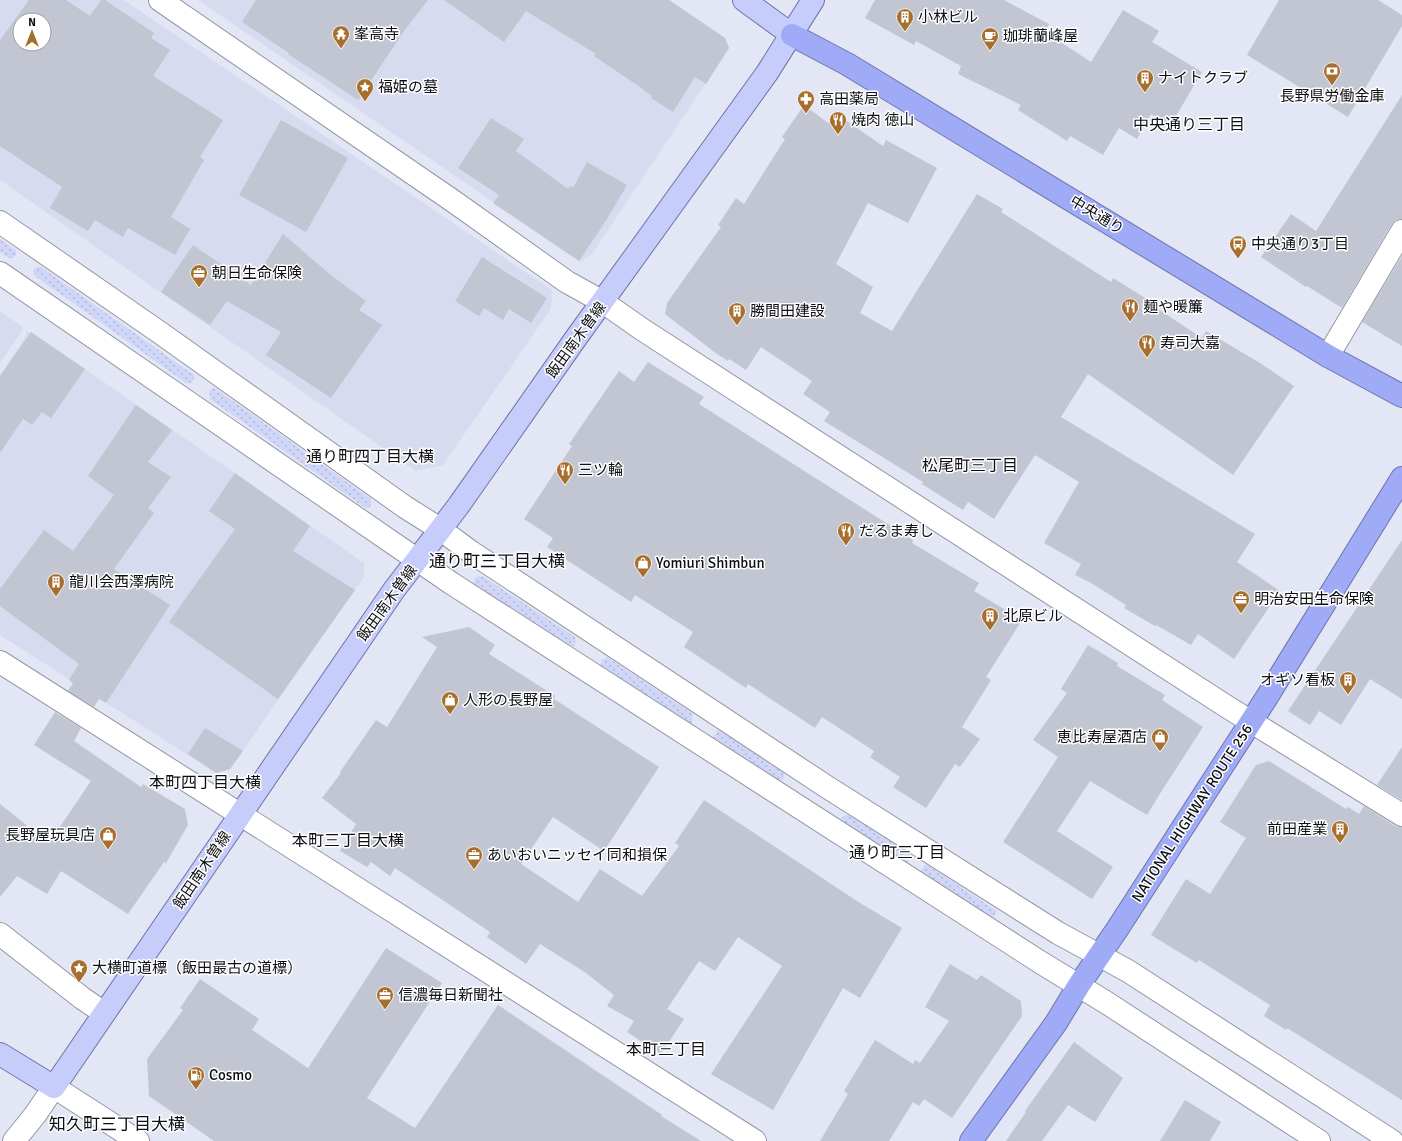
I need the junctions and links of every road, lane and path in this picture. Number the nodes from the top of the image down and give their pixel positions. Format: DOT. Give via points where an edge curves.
graph roads {
  1 [pos="160,0"];
  2 [pos="744,0"];
  3 [pos="813,0"];
  4 [pos="792,35"];
  5 [pos="0,222"];
  6 [pos="1402,231"];
  7 [pos="0,273"];
  8 [pos="604,302"];
  9 [pos="1328,356"];
  10 [pos="1402,396"];
  11 [pos="1402,478"];
  12 [pos="440,530"];
  13 [pos="418,560"];
  14 [pos="0,662"];
  15 [pos="1251,722"];
  16 [pos="240,814"];
  17 [pos="1402,815"];
  18 [pos="0,934"];
  19 [pos="1099,955"];
  20 [pos="1079,985"];
  21 [pos="104,1013"];
  22 [pos="0,1054"];
  23 [pos="54,1086"];
  24 [pos="14,1141"];
  25 [pos="138,1141"];
  26 [pos="755,1141"];
  27 [pos="971,1141"];
  28 [pos="1319,1141"];
  29 [pos="1392,1141"];
  1 -- 8 [label="street" via="567,282"];
  2 -- 4 [label="main road"];
  3 -- 4 [label="main road, 飯田南木曽線"];
  4 -- 8 [label="main road, 飯田南木曽線"];
  4 -- 9 [label="highway, 中央通り" via="847,64"];
  5 -- 12 [label="street"];
  6 -- 9 [label="street"];
  7 -- 13 [label="street"];
  8 -- 12 [label="main road, 飯田南木曽線"];
  8 -- 15 [label="street" via="650,335"];
  9 -- 10 [label="highway, 中央通り"];
  11 -- 15 [label="highway, NATIONAL HIGHWAY ROUTE 256"];
  12 -- 13 [label="main road, 飯田南木曽線"];
  12 -- 19 [label="street" via="827,787 1058,933"];
  13 -- 16 [label="main road, 飯田南木曽線" via="394,590"];
  13 -- 20 [label="street"];
  14 -- 16 [label="street"];
  15 -- 17 [label="street"];
  15 -- 19 [label="highway, NATIONAL HIGHWAY ROUTE 256"];
  16 -- 21 [label="main road, 飯田南木曽線"];
  16 -- 26 [label="street"];
  18 -- 21 [label="street"];
  19 -- 20 [label="highway, NATIONAL HIGHWAY ROUTE 256"];
  19 -- 29 [label="street" via="1128,971"];
  20 -- 27 [label="highway, NATIONAL HIGHWAY ROUTE 256" via="1056,1023"];
  20 -- 28 [label="street"];
  21 -- 23 [label="main road, 飯田南木曽線"];
  22 -- 23 [label="main road"];
  23 -- 24 [label="street"];
  23 -- 25 [label="street"];
}
